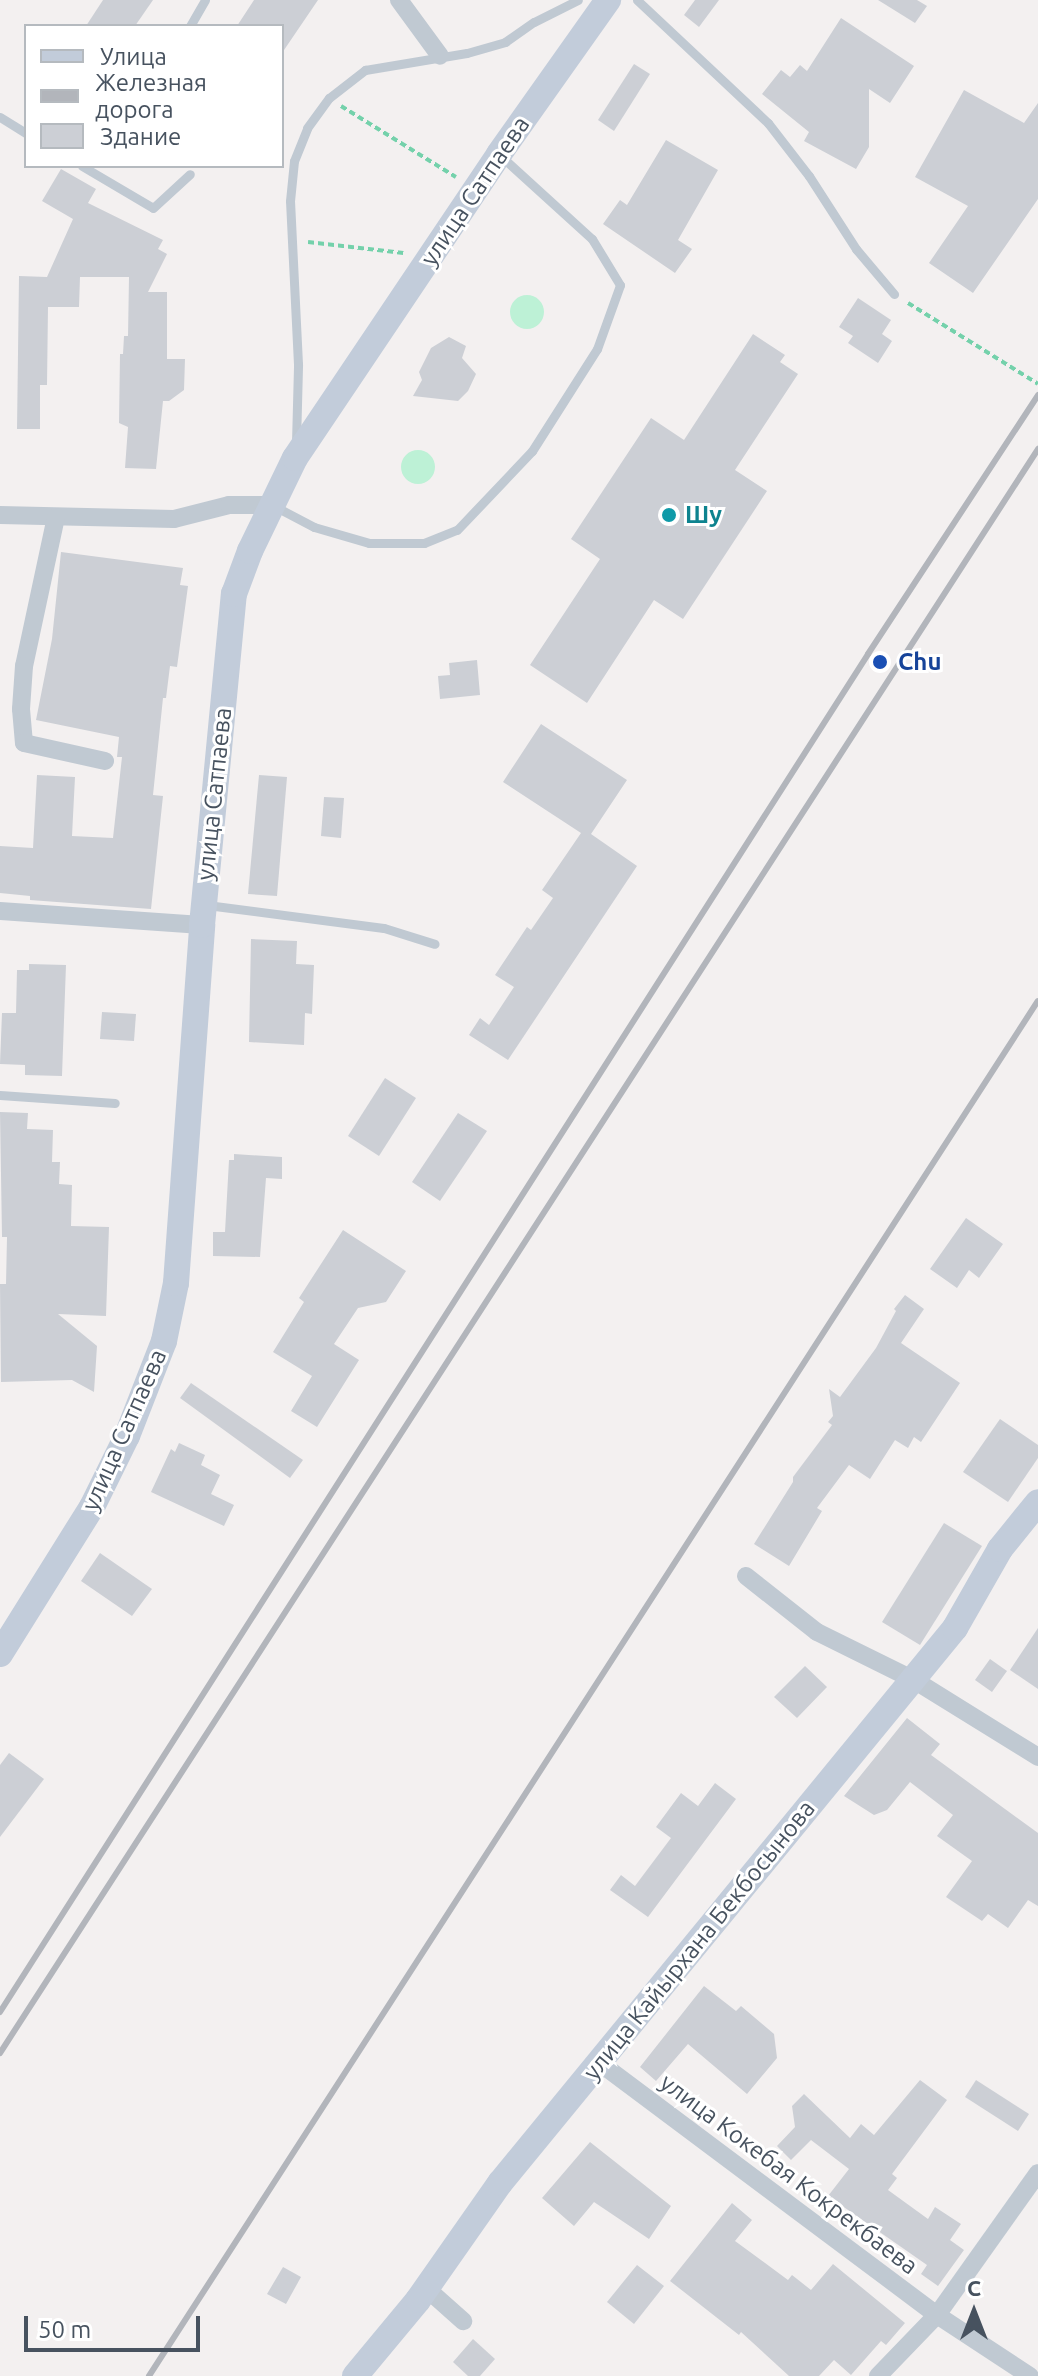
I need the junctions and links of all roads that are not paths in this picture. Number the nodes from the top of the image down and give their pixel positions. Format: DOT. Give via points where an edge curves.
graph roads {
  1 [pos="205,0"];
  2 [pos="399,0"];
  3 [pos="578,0"];
  4 [pos="608,0"];
  5 [pos="637,0"];
  6 [pos="191,24"];
  7 [pos="440,56"];
  8 [pos="0,117"];
  9 [pos="24,132"];
  10 [pos="499,154"];
  11 [pos="85,168"];
  12 [pos="190,174"];
  13 [pos="894,294"];
  14 [pos="295,458"];
  15 [pos="273,505"];
  16 [pos="0,515"];
  17 [pos="56,517"];
  18 [pos="105,761"];
  19 [pos="0,911"];
  20 [pos="202,915"];
  21 [pos="435,944"];
  22 [pos="0,1095"];
  23 [pos="115,1103"];
  24 [pos="1038,1502"];
  25 [pos="746,1576"];
  26 [pos="0,1654"];
  27 [pos="914,1680"];
  28 [pos="1038,1757"];
  29 [pos="600,2063"];
  30 [pos="1038,2173"];
  31 [pos="426,2288"];
  32 [pos="937,2315"];
  33 [pos="463,2321"];
  34 [pos="355,2376"];
  35 [pos="878,2376"];
  36 [pos="1030,2376"];
  1 -- 6 [label="lane"];
  2 -- 7 [label="street"];
  3 -- 7 [label="lane" via="505,42"];
  4 -- 10 [label="street, улица Сатпаева"];
  5 -- 13 [label="lane" via="768,123"];
  7 -- 14 [label="lane" via="365,70 329,98 307,128 294,161 290,201 298,364"];
  8 -- 9 [label="lane"];
  10 -- 14 [label="street, улица Сатпаева"];
  10 -- 15 [label="lane" via="592,239 620,285 597,349 532,451 457,530 424,543 369,543 314,527"];
  11 -- 12 [label="lane" via="153,208"];
  14 -- 15 [label="street, улица Сатпаева"];
  15 -- 17 [label="street" via="229,505 174,519"];
  15 -- 20 [label="street, улица Сатпаева" via="234,594"];
  16 -- 17 [label="street"];
  17 -- 18 [label="street" via="24,666 24,743"];
  19 -- 20 [label="street"];
  20 -- 21 [label="lane" via="384,928"];
  20 -- 26 [label="street, улица Сатпаева" via="176,1283 164,1341 92,1507"];
  22 -- 23 [label="lane"];
  24 -- 27 [label="street, улица Кайырхана Бекбосынова" via="1000,1549 955,1628"];
  25 -- 27 [label="street" via="817,1632"];
  27 -- 28 [label="street"];
  27 -- 29 [label="street, улица Кайырхана Бекбосынова"];
  29 -- 31 [label="street, улица Кайырхана Бекбосынова" via="500,2183"];
  29 -- 32 [label="street, улица Кокебая Кокрекбаева"];
  30 -- 32 [label="street"];
  31 -- 33 [label="street"];
  31 -- 34 [label="street, улица Кайырхана Бекбосынова"];
  32 -- 35 [label="street"];
  32 -- 36 [label="street, улица Кокебая Кокрекбаева"];
}
